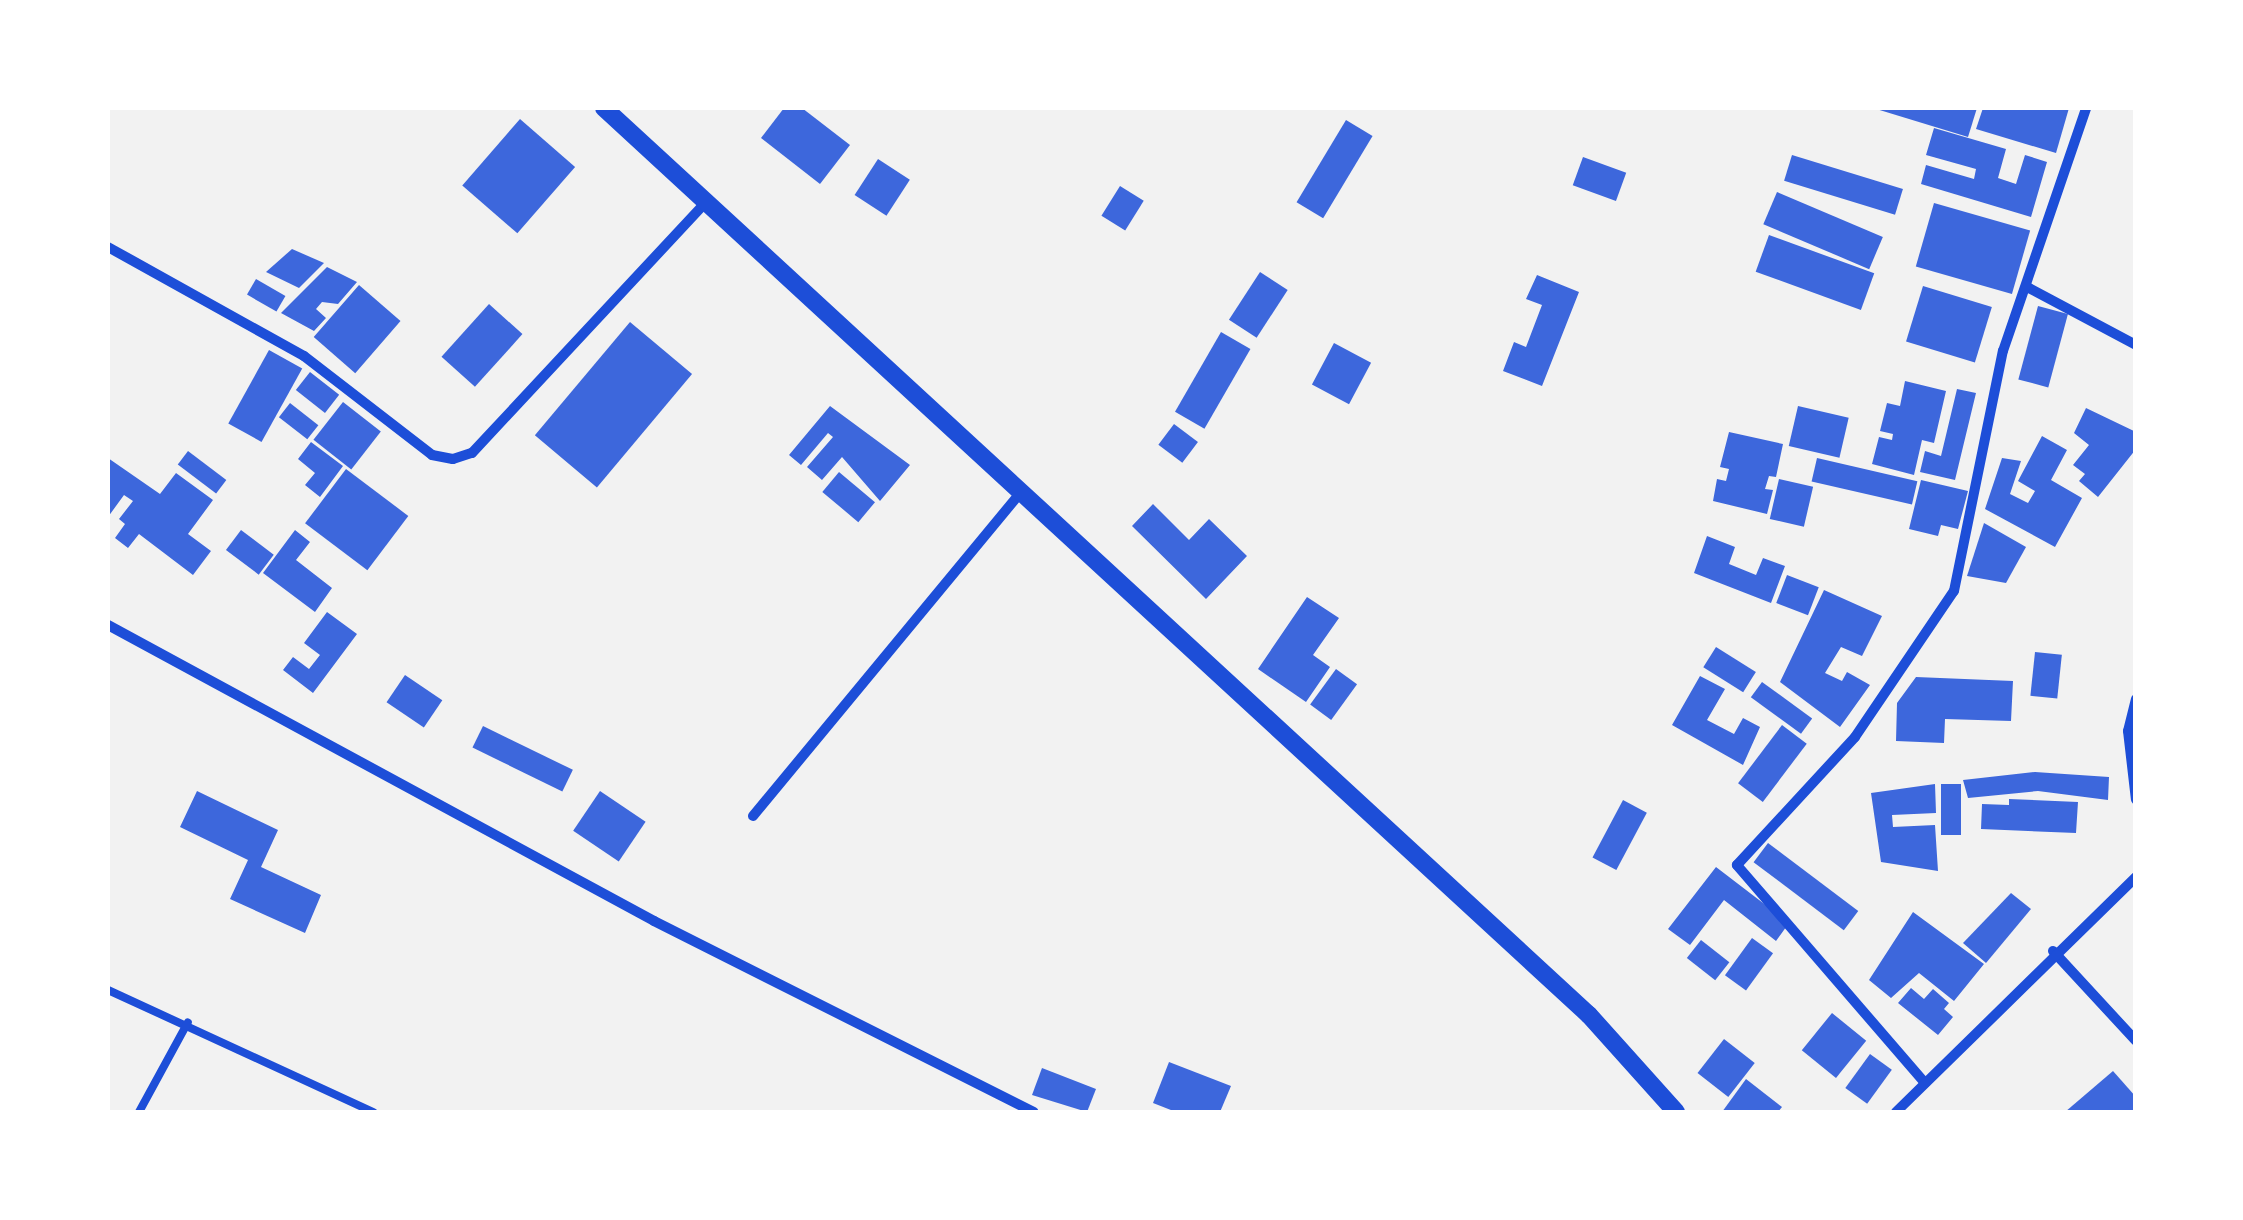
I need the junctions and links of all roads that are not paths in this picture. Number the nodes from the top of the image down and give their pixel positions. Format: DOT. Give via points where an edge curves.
graph roads {
  1 [pos="604,108"];
  2 [pos="2086,108"];
  3 [pos="706,202"];
  4 [pos="108,248"];
  5 [pos="2029,288"];
  6 [pos="2136,345"];
  7 [pos="1020,493"];
  8 [pos="108,625"];
  9 [pos="2136,699"];
  10 [pos="2136,800"];
  11 [pos="753,816"];
  12 [pos="2136,876"];
  13 [pos="2054,951"];
  14 [pos="108,990"];
  15 [pos="188,1022"];
  16 [pos="2136,1040"];
  17 [pos="1925,1082"];
  18 [pos="139,1112"];
  19 [pos="373,1112"];
  20 [pos="1034,1112"];
  21 [pos="1676,1112"];
  22 [pos="1896,1112"];
  1 -- 3 [label="street"];
  2 -- 5 [label="street"];
  3 -- 4 [label="street" via="472,452 453,459 432,455 304,356"];
  3 -- 7 [label="street"];
  5 -- 6 [label="street"];
  5 -- 17 [label="street" via="2003,351 1954,591 1854,737 1737,866"];
  7 -- 11 [label="street"];
  7 -- 21 [label="street" via="1575,1001"];
  8 -- 20 [label="street" via="654,921"];
  9 -- 10 [label="street" via="2128,732"];
  12 -- 13 [label="street"];
  13 -- 16 [label="street"];
  13 -- 17 [label="street"];
  14 -- 15 [label="lane"];
  15 -- 18 [label="lane"];
  15 -- 19 [label="lane"];
  17 -- 22 [label="street"];
}
